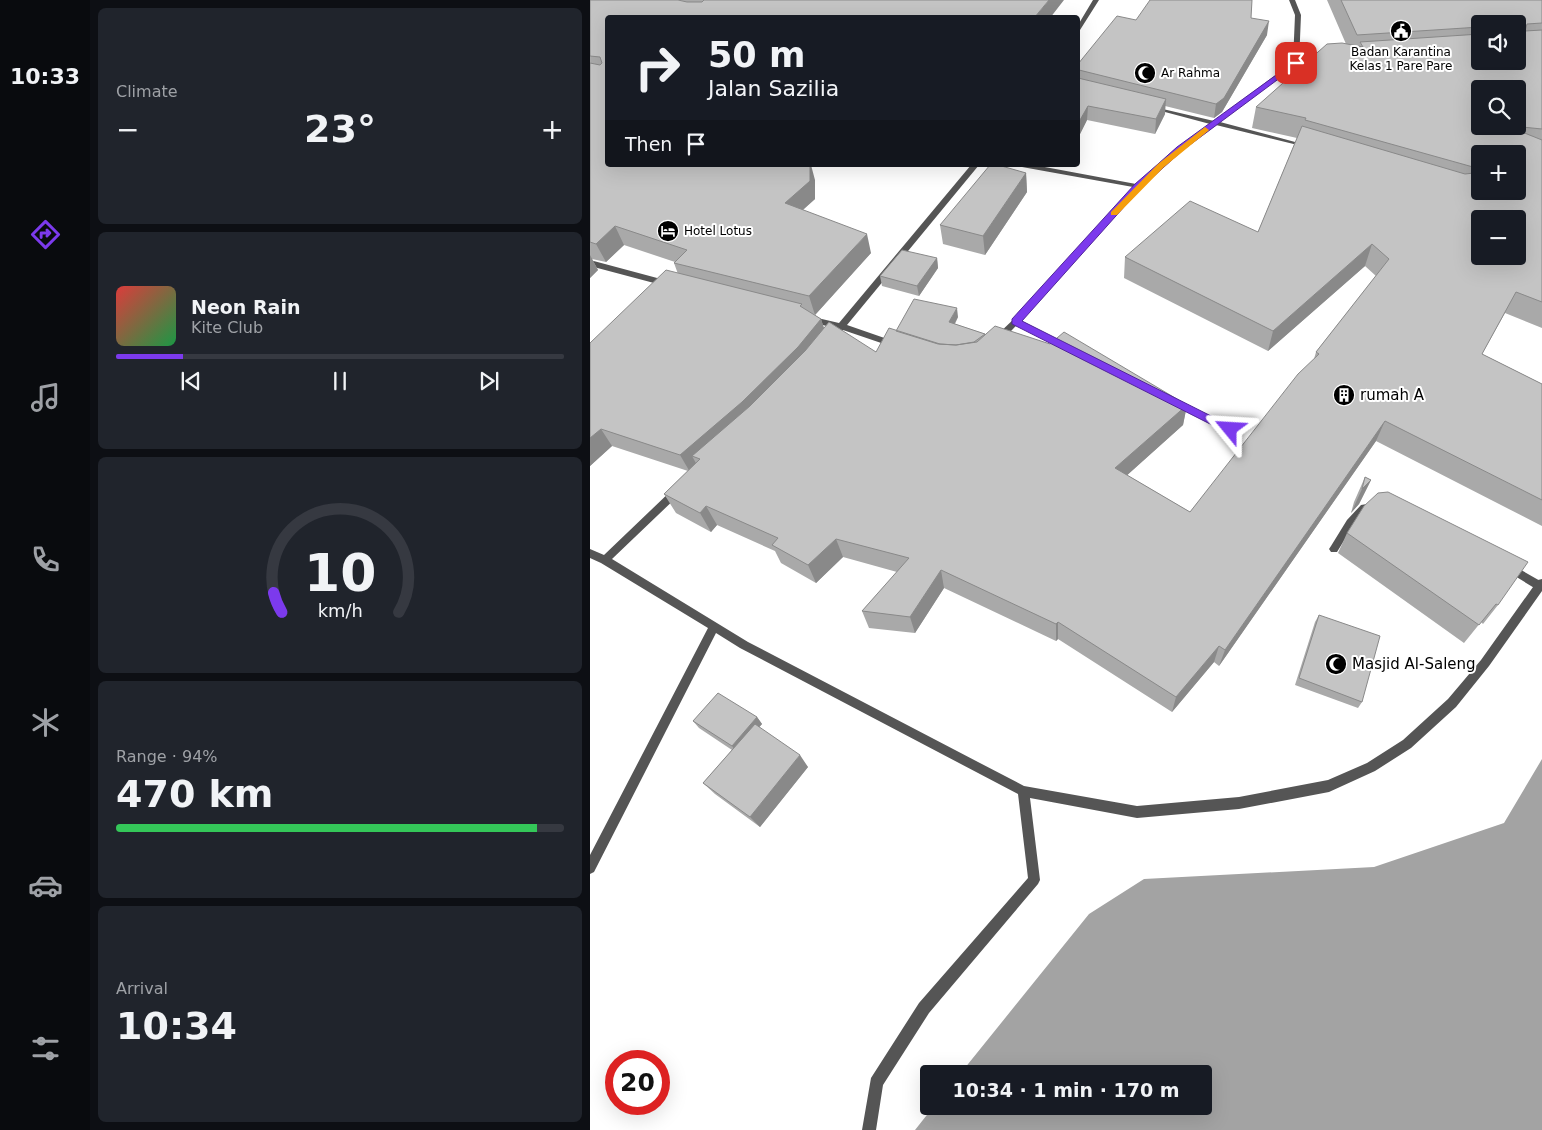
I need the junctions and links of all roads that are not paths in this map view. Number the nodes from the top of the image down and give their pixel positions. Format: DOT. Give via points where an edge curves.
graph roads {
  1 [pos="1096,0"];
  2 [pos="1292,0"];
  3 [pos="1080,26"];
  4 [pos="1306,62"];
  5 [pos="1296,63"];
  6 [pos="1142,104"];
  7 [pos="1214,123"];
  8 [pos="1314,149"];
  9 [pos="973,167"];
  10 [pos="1033,167"];
  11 [pos="1138,186"];
  12 [pos="590,263"];
  13 [pos="660,282"];
  14 [pos="678,286"];
  15 [pos="653,288"];
  16 [pos="796,316"];
  17 [pos="1016,322"];
  18 [pos="841,326"];
  19 [pos="830,340"];
  20 [pos="992,344"];
  21 [pos="906,348"];
  22 [pos="1078,353"];
  23 [pos="1167,398"];
  24 [pos="1230,429"];
  25 [pos="687,482"];
  26 [pos="1387,510"];
  27 [pos="1334,549"];
  28 [pos="590,553"];
  29 [pos="605,560"];
  30 [pos="1501,562"];
  31 [pos="1541,585"];
  32 [pos="714,626"];
  33 [pos="1023,792"];
  34 [pos="590,868"];
  35 [pos="869,1130"];
  1 -- 3 [label="street"];
  2 -- 5 [label="street" via="1298,15"];
  4 -- 5 [label="street"];
  5 -- 7 [label="street"];
  6 -- 7 [label="street"];
  7 -- 8 [label="street"];
  7 -- 11 [label="street"];
  9 -- 18 [label="street"];
  10 -- 11 [label="street"];
  11 -- 17 [label="street"];
  12 -- 13 [label="street"];
  13 -- 14 [label="street"];
  13 -- 15 [label="street"];
  16 -- 18 [label="street"];
  17 -- 20 [label="street"];
  17 -- 22 [label="street"];
  18 -- 19 [label="street"];
  18 -- 21 [label="street"];
  23 -- 24 [label="street"];
  25 -- 29 [label="street"];
  26 -- 27 [label="street" via="1364,508"];
  28 -- 29 [label="street"];
  29 -- 32 [label="street"];
  30 -- 31 [label="street"];
  31 -- 33 [label="street" via="1485,664 1452,703 1407,744 1371,767 1329,786 1239,803 1137,812"];
  32 -- 33 [label="street" via="744,645"];
  32 -- 34 [label="street"];
  33 -- 35 [label="street" via="1034,880 924,1008 876,1083"];
}
